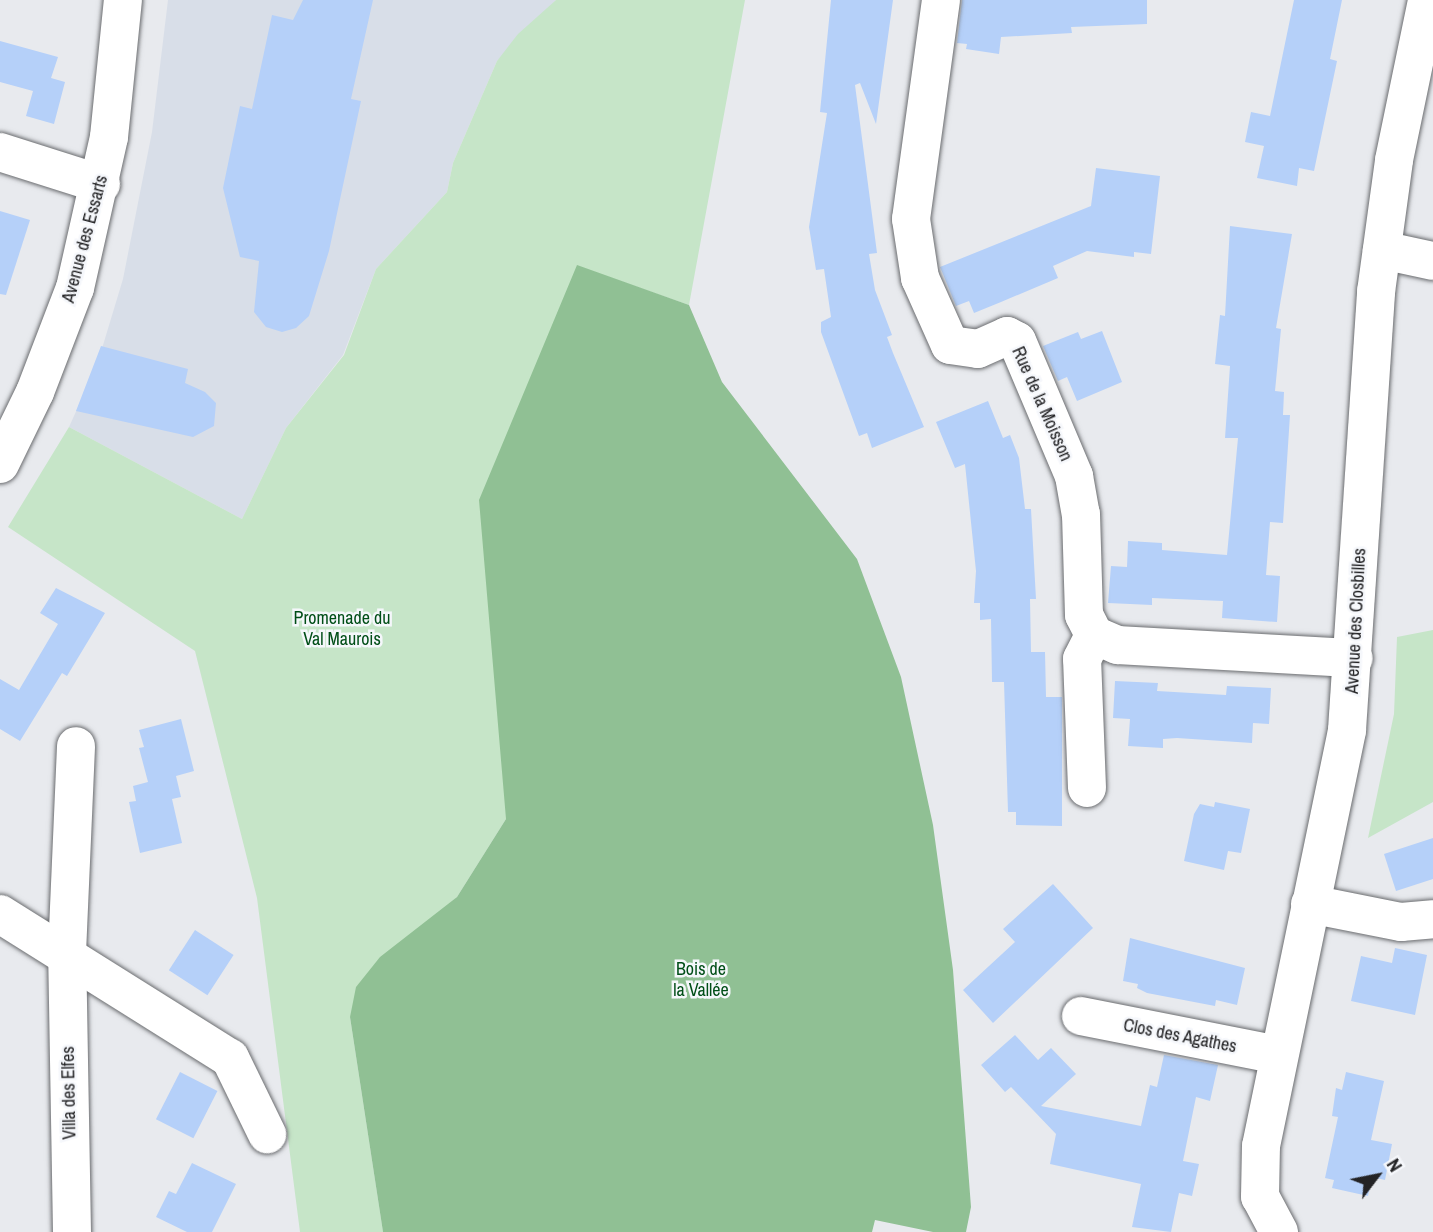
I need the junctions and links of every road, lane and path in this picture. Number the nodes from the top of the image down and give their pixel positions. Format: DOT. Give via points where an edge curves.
graph roads {
  1 [pos="122,0"];
  2 [pos="941,0"];
  3 [pos="1427,0"];
  4 [pos="0,152"];
  5 [pos="101,184"];
  6 [pos="1382,250"];
  7 [pos="1433,261"];
  8 [pos="0,464"];
  9 [pos="1094,635"];
  10 [pos="1354,658"];
  11 [pos="76,746"];
  12 [pos="1087,788"];
  13 [pos="1310,904"];
  14 [pos="0,914"];
  15 [pos="1433,919"];
  16 [pos="67,953"];
  17 [pos="1081,1016"];
  18 [pos="1278,1055"];
  19 [pos="267,1134"];
  20 [pos="1271,1229"];
  21 [pos="72,1232"];
  1 -- 5 [label="street, Avenue des Essarts"];
  2 -- 9 [label="street, Rue de la Moisson" via="911,219 920,278 950,345 978,349 1007,336 1017,341 1074,476 1081,514 1084,615"];
  3 -- 6 [label="street, Avenue des Closbilles" via="1394,160"];
  4 -- 5 [label="street"];
  5 -- 8 [label="street, Avenue des Essarts" via="75,288 39,383"];
  6 -- 7 [label="street"];
  6 -- 10 [label="street, Avenue des Closbilles" via="1373,326"];
  9 -- 10 [label="street" via="1118,645"];
  9 -- 12 [label="street" via="1082,659"];
  10 -- 13 [label="street, Avenue des Closbilles" via="1347,730"];
  11 -- 16 [label="street, Villa des Elfes"];
  13 -- 15 [label="street" via="1401,922"];
  13 -- 18 [label="street, Avenue des Closbilles"];
  14 -- 16 [label="street"];
  16 -- 19 [label="street" via="230,1058"];
  16 -- 21 [label="street, Villa des Elfes"];
  17 -- 18 [label="street, Clos des Agathes"];
  18 -- 20 [label="street, Avenue des Closbilles" via="1257,1184"];
}
